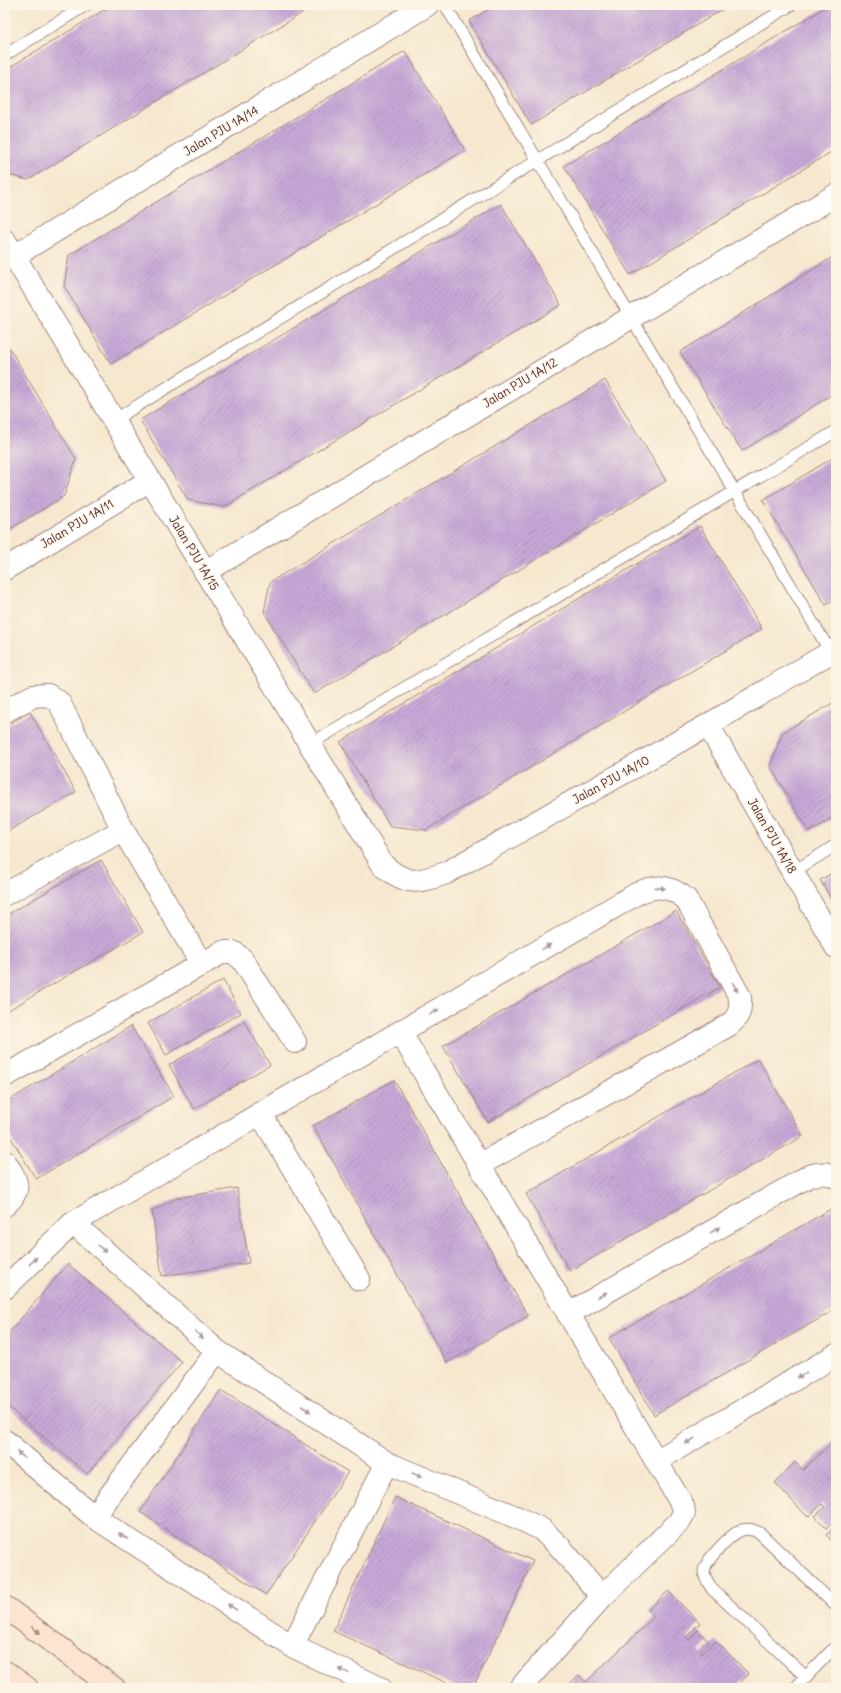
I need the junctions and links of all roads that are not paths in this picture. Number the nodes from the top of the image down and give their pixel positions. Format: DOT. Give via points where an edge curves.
graph roads {
  1 [pos="86,5"];
  2 [pos="427,5"];
  3 [pos="445,5"];
  4 [pos="791,5"];
  5 [pos="5,55"];
  6 [pos="538,162"];
  7 [pos="836,195"];
  8 [pos="10,248"];
  9 [pos="631,317"];
  10 [pos="114,420"];
  11 [pos="836,431"];
  12 [pos="150,480"];
  13 [pos="735,492"];
  14 [pos="5,569"];
  15 [pos="206,572"];
  16 [pos="833,651"];
  17 [pos="5,711"];
  18 [pos="708,725"];
  19 [pos="310,744"];
  20 [pos="123,830"];
  21 [pos="836,845"];
  22 [pos="383,865"];
  23 [pos="793,872"];
  24 [pos="5,894"];
  25 [pos="836,947"];
  26 [pos="202,965"];
  27 [pos="400,1032"];
  28 [pos="294,1042"];
  29 [pos="5,1076"];
  30 [pos="260,1113"];
  31 [pos="5,1162"];
  32 [pos="479,1165"];
  33 [pos="836,1177"];
  34 [pos="5,1205"];
  35 [pos="73,1223"];
  36 [pos="358,1279"];
  37 [pos="5,1288"];
  38 [pos="568,1314"];
  39 [pos="217,1351"];
  40 [pos="836,1355"];
  41 [pos="5,1441"];
  42 [pos="656,1461"];
  43 [pos="387,1463"];
  44 [pos="94,1517"];
  45 [pos="602,1597"];
  46 [pos="836,1606"];
  47 [pos="5,1607"];
  48 [pos="292,1646"];
  49 [pos="836,1646"];
  50 [pos="806,1677"];
  51 [pos="114,1688"];
  52 [pos="380,1688"];
  53 [pos="520,1688"];
  54 [pos="795,1688"];
  1 -- 5 [label="lane"];
  2 -- 8 [label="street, Jalan PJU 1A/14"];
  3 -- 6 [label="lane"];
  4 -- 6 [label="lane"];
  6 -- 9 [label="lane"];
  6 -- 10 [label="lane"];
  7 -- 9 [label="street, Jalan PJU 1A/12"];
  8 -- 10 [label="street, Jalan PJU 1A/15"];
  9 -- 13 [label="lane"];
  9 -- 15 [label="street, Jalan PJU 1A/12"];
  10 -- 12 [label="street, Jalan PJU 1A/15"];
  11 -- 13 [label="lane"];
  12 -- 14 [label="street, Jalan PJU 1A/11"];
  12 -- 15 [label="street, Jalan PJU 1A/15"];
  13 -- 16 [label="lane"];
  13 -- 19 [label="lane"];
  15 -- 19 [label="street, Jalan PJU 1A/15"];
  16 -- 18 [label="street, Jalan PJU 1A/10"];
  17 -- 20 [label="street" via="33,696 48,695 59,702"];
  18 -- 22 [label="street, Jalan PJU 1A/10" via="446,873 410,882 395,876"];
  18 -- 23 [label="street, Jalan PJU 1A/18"];
  19 -- 22 [label="street, Jalan PJU 1A/15"];
  20 -- 24 [label="street"];
  20 -- 26 [label="street"];
  21 -- 23 [label="lane"];
  23 -- 25 [label="street, Jalan PJU 1A/18"];
  26 -- 28 [label="street" via="223,952 233,952 242,959"];
  26 -- 29 [label="street"];
  27 -- 30 [label="street"];
  27 -- 32 [label="street"];
  27 -- 32 [label="street, one-way" via="638,894 651,888 664,888 676,890 686,899 740,997 740,1014 729,1026"];
  30 -- 35 [label="street"];
  30 -- 36 [label="street"];
  31 -- 34 [label="street" via="17,1182 15,1194"];
  32 -- 38 [label="street"];
  38 -- 33 [label="street, one-way" via="810,1176 826,1173"];
  37 -- 35 [label="street, one-way"];
  35 -- 39 [label="street, one-way"];
  38 -- 42 [label="street"];
  39 -- 43 [label="street, one-way"];
  39 -- 44 [label="street"];
  40 -- 42 [label="street, one-way"];
  44 -- 41 [label="street, one-way"];
  42 -- 45 [label="street" via="683,1506 684,1513 679,1522"];
  43 -- 45 [label="street, one-way" via="541,1530 560,1547"];
  43 -- 48 [label="street"];
  48 -- 44 [label="street, one-way"];
  45 -- 53 [label="street"];
  46 -- 50 [label="lane" via="760,1533 751,1529 736,1532 707,1562 704,1571 712,1589"];
  47 -- 51 [label="street, one-way"];
  52 -- 48 [label="street, one-way"];
  49 -- 50 [label="lane"];
  50 -- 54 [label="lane"];
}
